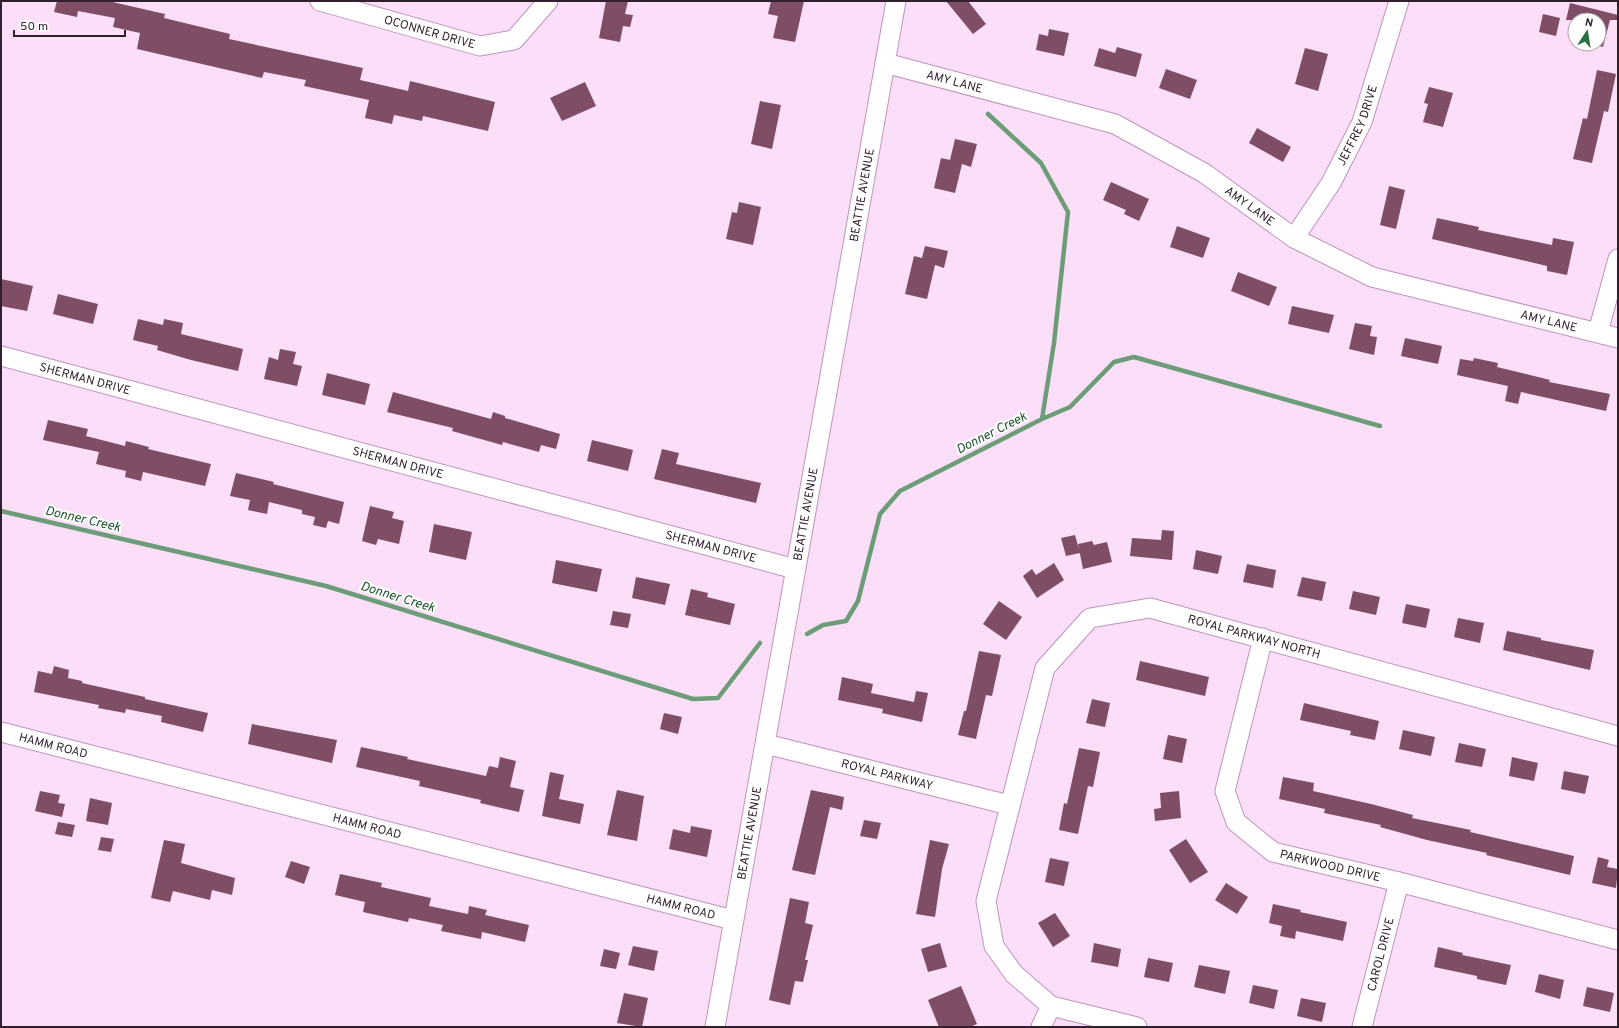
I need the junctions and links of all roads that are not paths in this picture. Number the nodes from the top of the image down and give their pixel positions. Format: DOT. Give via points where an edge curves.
graph roads {
  1 [pos="320,1"];
  2 [pos="548,1"];
  3 [pos="896,1"];
  4 [pos="1399,1"];
  5 [pos="885,63"];
  6 [pos="1294,238"];
  7 [pos="1618,259"];
  8 [pos="1598,332"];
  9 [pos="1618,338"];
  10 [pos="1,356"];
  11 [pos="795,569"];
  12 [pos="1263,638"];
  13 [pos="1,732"];
  14 [pos="1618,736"];
  15 [pos="766,744"];
  16 [pos="1009,805"];
  17 [pos="1399,882"];
  18 [pos="733,920"];
  19 [pos="1618,940"];
  20 [pos="1051,1006"];
  21 [pos="715,1027"];
  22 [pos="1041,1027"];
  23 [pos="1137,1027"];
  24 [pos="1362,1027"];
  1 -- 2 [label="street, OCONNER DRIVE" via="480,46 514,40"];
  3 -- 5 [label="street, BEATTIE AVENUE"];
  4 -- 6 [label="street, JEFFREY DRIVE" via="1362,122 1331,183"];
  5 -- 6 [label="street, AMY LANE" via="1115,124 1204,173"];
  5 -- 11 [label="street, BEATTIE AVENUE"];
  6 -- 8 [label="street, AMY LANE" via="1372,277"];
  7 -- 8 [label="street"];
  8 -- 9 [label="street, AMY LANE"];
  10 -- 11 [label="street, SHERMAN DRIVE"];
  11 -- 15 [label="street, BEATTIE AVENUE"];
  12 -- 14 [label="street, ROYAL PARKWAY NORTH"];
  12 -- 16 [label="street, ROYAL PARKWAY NORTH" via="1150,608 1090,618 1045,668"];
  12 -- 17 [label="street, PARKWOOD DRIVE" via="1225,791 1236,822 1273,852"];
  13 -- 18 [label="street, HAMM ROAD"];
  15 -- 16 [label="street, ROYAL PARKWAY"];
  15 -- 18 [label="street, BEATTIE AVENUE"];
  16 -- 20 [label="street, ROYAL PARKWAY NORTH" via="986,901 994,946 1014,974"];
  17 -- 19 [label="street, PARKWOOD DRIVE"];
  17 -- 24 [label="street, CAROL DRIVE"];
  18 -- 21 [label="street, BEATTIE AVENUE"];
  20 -- 22 [label="street"];
  20 -- 23 [label="street"];
}
